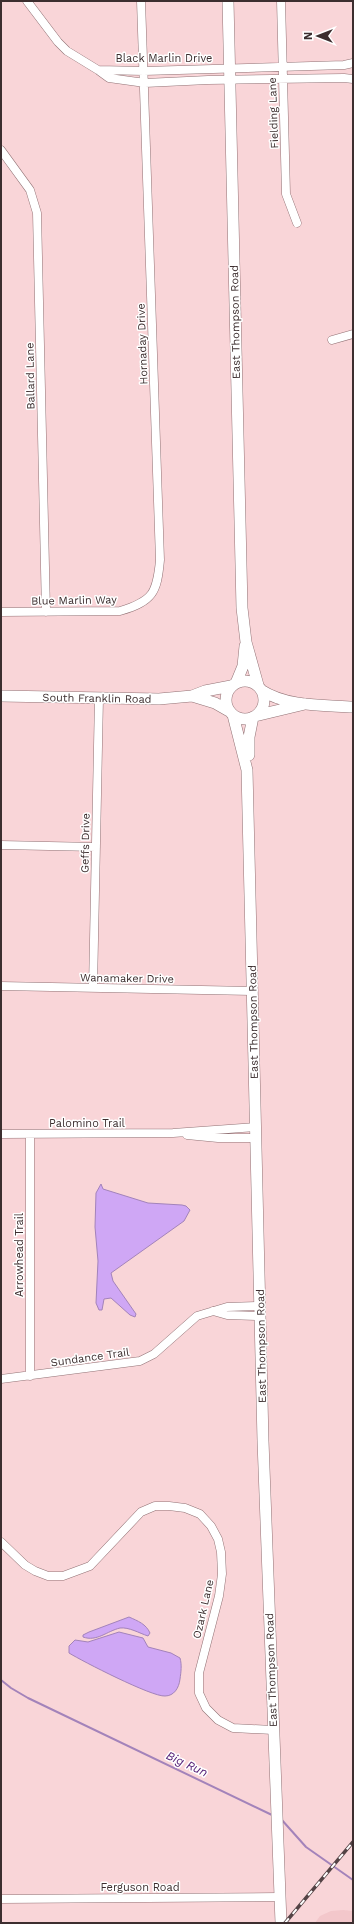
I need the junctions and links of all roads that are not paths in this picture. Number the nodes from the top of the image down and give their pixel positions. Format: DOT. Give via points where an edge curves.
graph roads {
  1 [pos="27,1"];
  2 [pos="141,1"];
  3 [pos="228,1"];
  4 [pos="281,1"];
  5 [pos="353,63"];
  6 [pos="283,67"];
  7 [pos="229,68"];
  8 [pos="98,70"];
  9 [pos="144,71"];
  10 [pos="283,79"];
  11 [pos="353,79"];
  12 [pos="230,80"];
  13 [pos="145,83"];
  14 [pos="1,150"];
  15 [pos="297,223"];
  16 [pos="353,334"];
  17 [pos="332,340"];
  18 [pos="146,601"];
  19 [pos="1,612"];
  20 [pos="46,612"];
  21 [pos="246,642"];
  22 [pos="233,684"];
  23 [pos="260,687"];
  24 [pos="1,696"];
  25 [pos="192,696"];
  26 [pos="100,698"];
  27 [pos="306,704"];
  28 [pos="353,707"];
  29 [pos="231,713"];
  30 [pos="254,716"];
  31 [pos="247,770"];
  32 [pos="1,845"];
  33 [pos="96,847"];
  34 [pos="1,986"];
  35 [pos="93,988"];
  36 [pos="252,991"];
  37 [pos="256,1132"];
  38 [pos="1,1134"];
  39 [pos="30,1134"];
  40 [pos="260,1311"];
  41 [pos="30,1376"];
  42 [pos="1,1380"];
  43 [pos="1,1542"];
  44 [pos="273,1730"];
  45 [pos="279,1897"];
  46 [pos="1,1899"];
  47 [pos="280,1923"];
  1 -- 8 [label="street, Black Marlin Drive" via="67,51"];
  2 -- 9 [label="street, Hornaday Drive"];
  3 -- 7 [label="main road, East Thompson Road"];
  4 -- 6 [label="street, Fielding Lane"];
  5 -- 6 [label="street, Black Marlin Drive"];
  6 -- 7 [label="street, Black Marlin Drive"];
  6 -- 10 [label="street, Fielding Lane"];
  7 -- 9 [label="street, Black Marlin Drive"];
  7 -- 12 [label="main road, East Thompson Road"];
  8 -- 9 [label="street, Black Marlin Drive"];
  8 -- 13 [label="street, Black Marlin Drive" via="109,78"];
  9 -- 13 [label="street, Hornaday Drive"];
  10 -- 11 [label="street, Black Marlin Drive"];
  10 -- 12 [label="street, Black Marlin Drive"];
  10 -- 15 [label="street, Fielding Lane" via="286,194"];
  12 -- 13 [label="street, Black Marlin Drive"];
  12 -- 21 [label="main road, East Thompson Road" via="242,608"];
  13 -- 18 [label="street, Hornaday Drive" via="160,560 154,590"];
  14 -- 20 [label="street, Ballard Lane" via="30,190 37,213"];
  16 -- 17 [label="street"];
  18 -- 20 [label="street, Blue Marlin Way" via="120,611"];
  19 -- 20 [label="street, Blue Marlin Way"];
  21 -- 22 [label="main road, East Thompson Road" via="243,666"];
  21 -- 23 [label="main road, East Thompson Road"];
  22 -- 23 [label="main road" via="247,680"];
  22 -- 25 [label="main road, South Franklin Road"];
  22 -- 29 [label="main road" via="226,696"];
  23 -- 27 [label="main road" via="277,699"];
  23 -- 30 [label="main road" via="264,704"];
  24 -- 26 [label="main road, South Franklin Road"];
  25 -- 26 [label="main road, South Franklin Road" via="159,699"];
  25 -- 29 [label="main road, South Franklin Road" via="215,703"];
  26 -- 33 [label="street, Geffs Drive"];
  27 -- 28 [label="main road"];
  27 -- 30 [label="main road"];
  29 -- 30 [label="main road" via="241,718"];
  29 -- 31 [label="main road, East Thompson Road"];
  30 -- 31 [label="main road, East Thompson Road" via="249,737"];
  31 -- 36 [label="main road, East Thompson Road"];
  32 -- 33 [label="street"];
  33 -- 35 [label="street, Geffs Drive"];
  34 -- 35 [label="street, Wanamaker Drive"];
  35 -- 36 [label="street, Wanamaker Drive"];
  36 -- 37 [label="main road, East Thompson Road"];
  37 -- 39 [label="street, Palomino Trail" via="218,1138 173,1133"];
  37 -- 40 [label="main road, East Thompson Road"];
  38 -- 39 [label="street, Palomino Trail"];
  39 -- 41 [label="street, Arrowhead Trail"];
  40 -- 41 [label="street, Sundance Trail" via="227,1315 213,1311 203,1313 154,1354 140,1361"];
  40 -- 44 [label="main road, East Thompson Road"];
  41 -- 42 [label="street, Sundance Trail"];
  43 -- 44 [label="street, Ozark Lane" via="24,1565 48,1576 63,1576 90,1566 141,1512 155,1506 169,1506 185,1508 200,1514 218,1539 222,1574 219,1596 199,1672 199,1693 206,1708 218,1720 233,1728"];
  44 -- 45 [label="main road, East Thompson Road"];
  45 -- 46 [label="street, Ferguson Road"];
  45 -- 47 [label="main road, East Thompson Road"];
}
